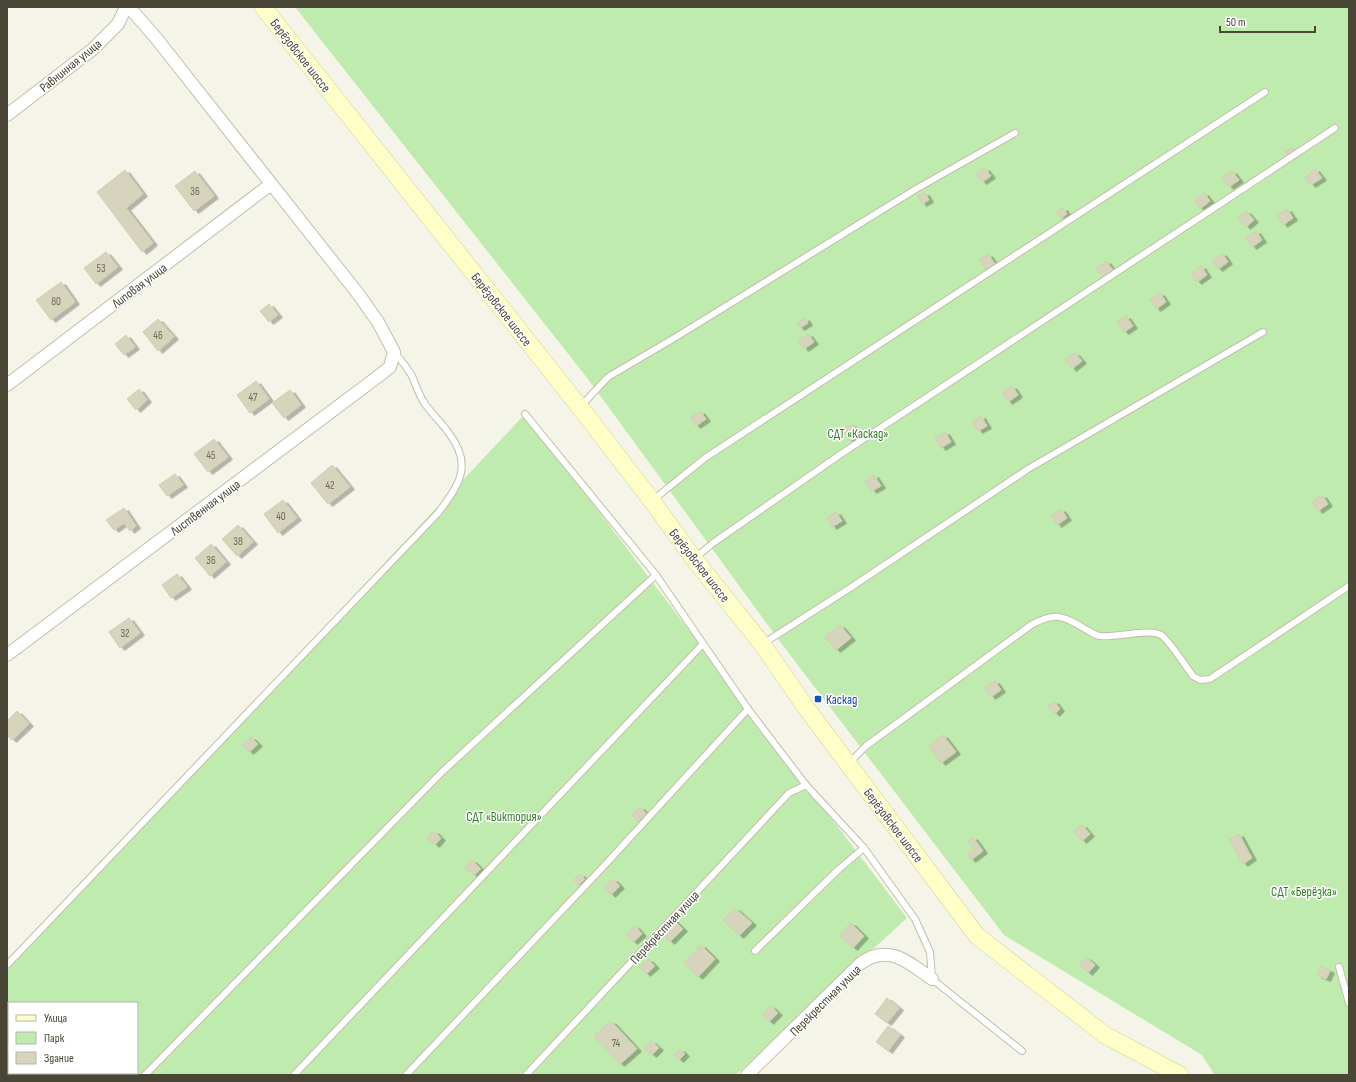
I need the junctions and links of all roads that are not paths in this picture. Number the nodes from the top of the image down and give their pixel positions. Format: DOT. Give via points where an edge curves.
graph roads {
  1 [pos="126,7"];
  2 [pos="129,7"];
  3 [pos="263,7"];
  4 [pos="1265,92"];
  5 [pos="7,115"];
  6 [pos="1335,128"];
  7 [pos="1015,133"];
  8 [pos="271,184"];
  9 [pos="1263,332"];
  10 [pos="394,352"];
  11 [pos="7,385"];
  12 [pos="580,407"];
  13 [pos="525,414"];
  14 [pos="652,501"];
  15 [pos="694,559"];
  16 [pos="656,575"];
  17 [pos="1349,586"];
  18 [pos="762,644"];
  19 [pos="701,646"];
  20 [pos="7,655"];
  21 [pos="748,709"];
  22 [pos="848,764"];
  23 [pos="806,785"];
  24 [pos="864,848"];
  25 [pos="755,951"];
  26 [pos="7,965"];
  27 [pos="1339,967"];
  28 [pos="932,979"];
  29 [pos="1349,1003"];
  30 [pos="1022,1051"];
  31 [pos="145,1075"];
  32 [pos="294,1075"];
  33 [pos="406,1075"];
  34 [pos="526,1075"];
  35 [pos="747,1075"];
  36 [pos="1180,1075"];
  1 -- 5 [label="street, Равнинная улица" via="118,24 93,48"];
  2 -- 8 [label="street"];
  3 -- 12 [label="street, Берёзовское шоссе"];
  4 -- 14 [label="lane" via="705,458"];
  6 -- 15 [label="lane" via="848,450"];
  7 -- 12 [label="lane" via="916,189 608,378"];
  8 -- 10 [label="street" via="360,295"];
  8 -- 11 [label="street, Липовая улица"];
  9 -- 18 [label="lane" via="1028,469"];
  10 -- 20 [label="street, Лиственная улица" via="390,367 376,378"];
  10 -- 26 [label="lane" via="412,376 428,409 458,447 462,460 461,475 452,494 432,519"];
  12 -- 14 [label="street, Берёзовское шоссе"];
  13 -- 16 [label="lane"];
  14 -- 15 [label="street, Берёзовское шоссе"];
  15 -- 18 [label="street, Берёзовское шоссе"];
  16 -- 21 [label="lane"];
  16 -- 31 [label="lane" via="442,772"];
  17 -- 22 [label="lane" via="1210,679 1200,680 1193,676 1161,634 1151,632 1099,636 1071,620 1058,616 1044,618 866,746"];
  18 -- 22 [label="street, Берёзовское шоссе"];
  19 -- 32 [label="lane"];
  21 -- 23 [label="lane"];
  21 -- 33 [label="lane"];
  22 -- 36 [label="street, Берёзовское шоссе" via="977,936 1105,1035"];
  23 -- 24 [label="lane"];
  23 -- 34 [label="lane, Перекрёстная улица" via="790,793"];
  24 -- 25 [label="lane"];
  24 -- 28 [label="lane" via="915,919 930,952"];
  27 -- 29 [label="lane"];
  28 -- 30 [label="lane"];
  28 -- 35 [label="street, Перекрестная улица" via="898,956 870,956"];
}
